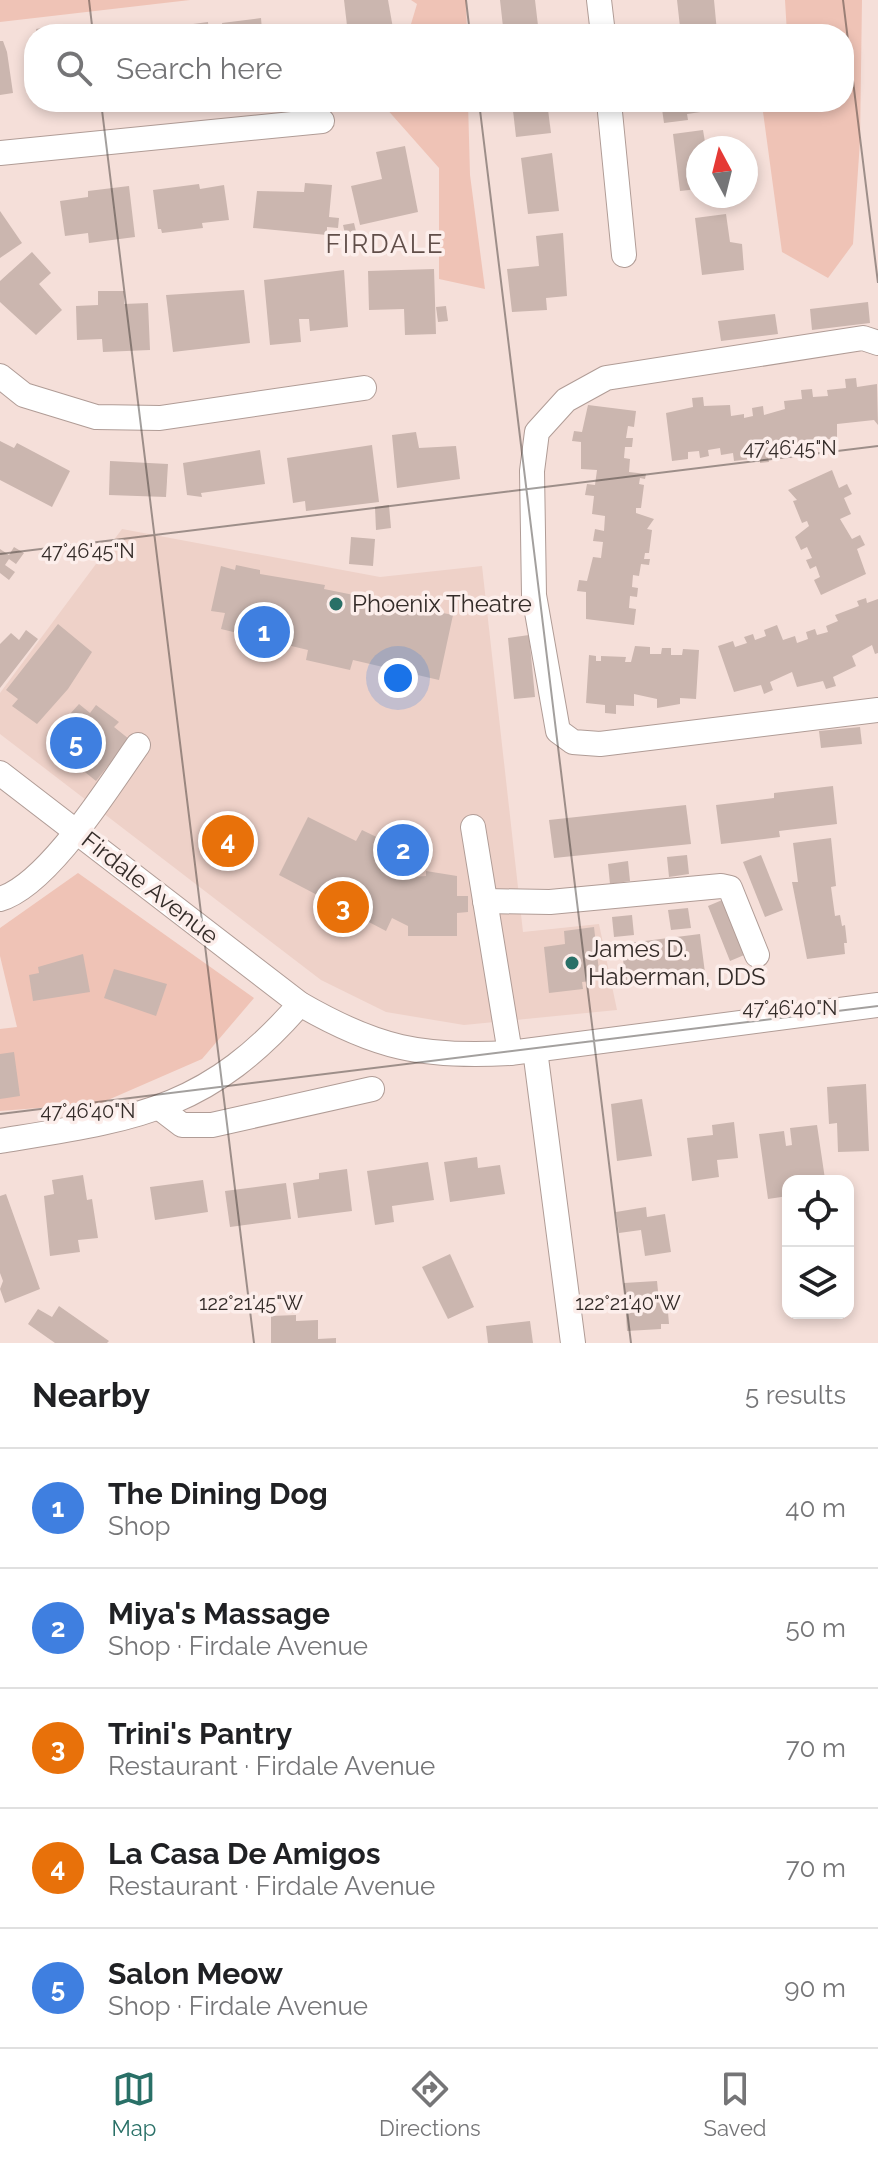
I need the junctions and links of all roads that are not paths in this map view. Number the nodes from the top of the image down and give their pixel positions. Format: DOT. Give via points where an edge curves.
graph roads {
  1 [pos="599,0"];
  2 [pos="602,24"];
  3 [pos="610,112"];
  4 [pos="322,121"];
  5 [pos="0,153"];
  6 [pos="624,255"];
  7 [pos="878,343"];
  8 [pos="0,376"];
  9 [pos="364,388"];
  10 [pos="878,710"];
  11 [pos="138,745"];
  12 [pos="0,773"];
  13 [pos="473,827"];
  14 [pos="77,831"];
  15 [pos="0,899"];
  16 [pos="485,901"];
  17 [pos="757,955"];
  18 [pos="300,1004"];
  19 [pos="878,1005"];
  20 [pos="535,1050"];
  21 [pos="510,1053"];
  22 [pos="372,1089"];
  23 [pos="161,1109"];
  24 [pos="0,1141"];
  25 [pos="573,1343"];
  1 -- 2 [label="street"];
  3 -- 6 [label="street"];
  4 -- 5 [label="street"];
  7 -- 10 [label="street" via="863,338 606,378 566,400 537,432 532,471 534,595 558,731 573,742 600,744"];
  8 -- 9 [label="street" via="24,395 96,417 160,418"];
  11 -- 14 [label="street"];
  12 -- 14 [label="street, Firdale Avenue"];
  13 -- 16 [label="street"];
  14 -- 15 [label="street" via="13,895"];
  14 -- 18 [label="street, Firdale Avenue"];
  16 -- 17 [label="street" via="550,902 721,886 730,888"];
  16 -- 21 [label="street"];
  18 -- 21 [label="street, Firdale Avenue" via="347,1031 395,1048 455,1056"];
  18 -- 23 [label="street" via="262,1047"];
  19 -- 20 [label="street, Firdale Avenue"];
  20 -- 21 [label="street, Firdale Avenue"];
  20 -- 25 [label="street"];
  22 -- 23 [label="street" via="212,1125 182,1125"];
  23 -- 24 [label="street"];
}
